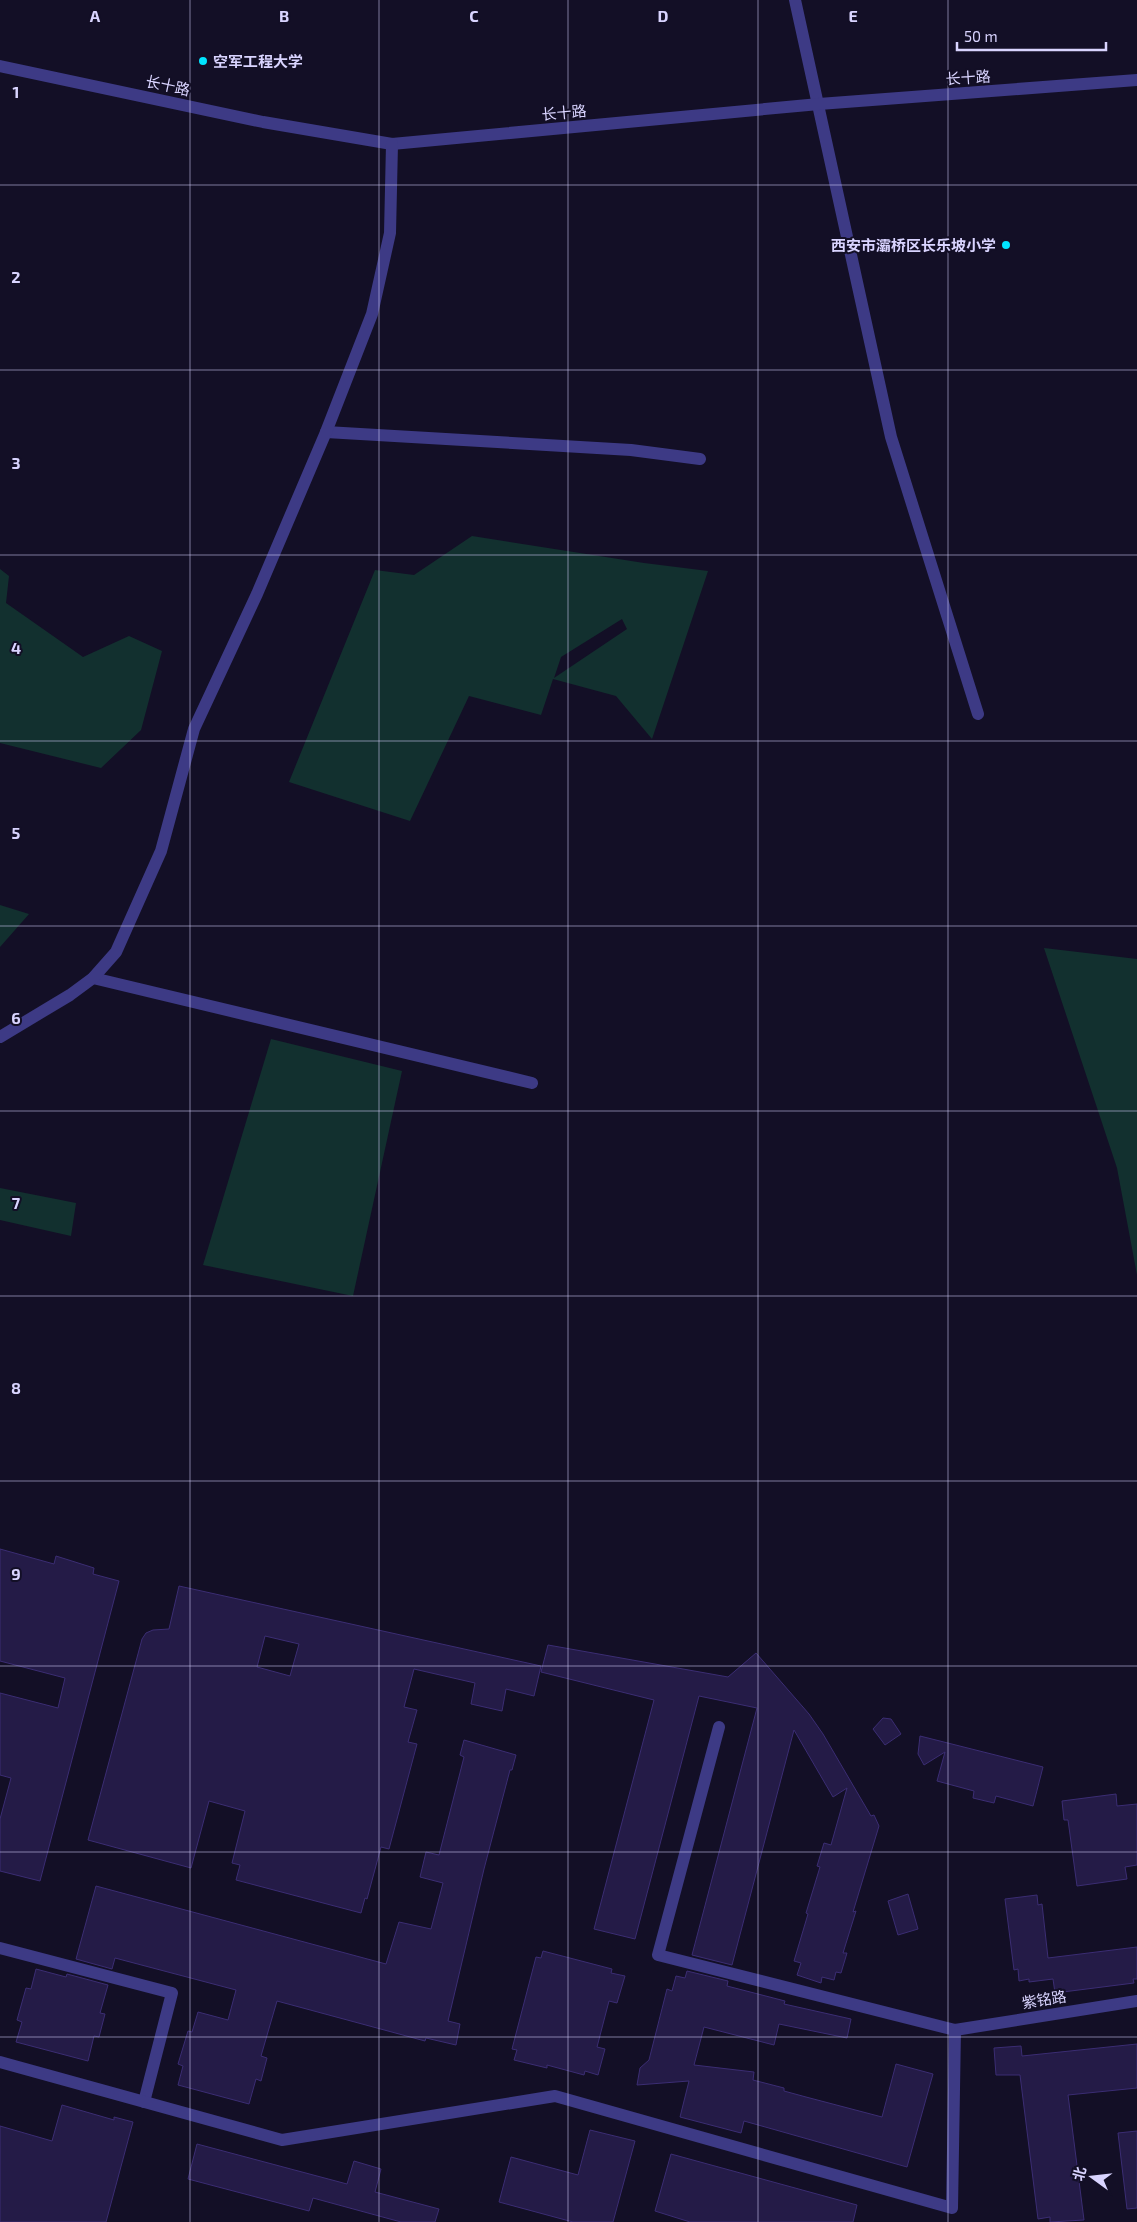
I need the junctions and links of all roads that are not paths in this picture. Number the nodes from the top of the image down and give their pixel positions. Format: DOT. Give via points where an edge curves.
graph roads {
  1 [pos="795,0"];
  2 [pos="0,66"];
  3 [pos="1137,80"];
  4 [pos="819,104"];
  5 [pos="392,144"];
  6 [pos="326,432"];
  7 [pos="700,459"];
  8 [pos="978,714"];
  9 [pos="93,978"];
  10 [pos="0,1037"];
  11 [pos="532,1083"];
  12 [pos="719,1727"];
  13 [pos="0,1948"];
  14 [pos="1137,2001"];
  15 [pos="955,2030"];
  16 [pos="0,2062"];
  17 [pos="144,2102"];
  1 -- 4 [label="street"];
  2 -- 5 [label="street, 长十路" via="263,122"];
  3 -- 4 [label="street, 长十路"];
  4 -- 5 [label="street, 长十路"];
  4 -- 8 [label="street" via="891,437"];
  5 -- 6 [label="street" via="390,233 372,314"];
  6 -- 7 [label="street" via="631,450"];
  6 -- 9 [label="street" via="257,594 194,729 161,851 116,952"];
  9 -- 10 [label="street"];
  9 -- 11 [label="street"];
  12 -- 15 [label="street" via="658,1955"];
  13 -- 17 [label="street" via="172,1993"];
  14 -- 15 [label="street, 紫铭路"];
  15 -- 17 [label="street" via="952,2208 555,2096 282,2140"];
  16 -- 17 [label="street"];
}
